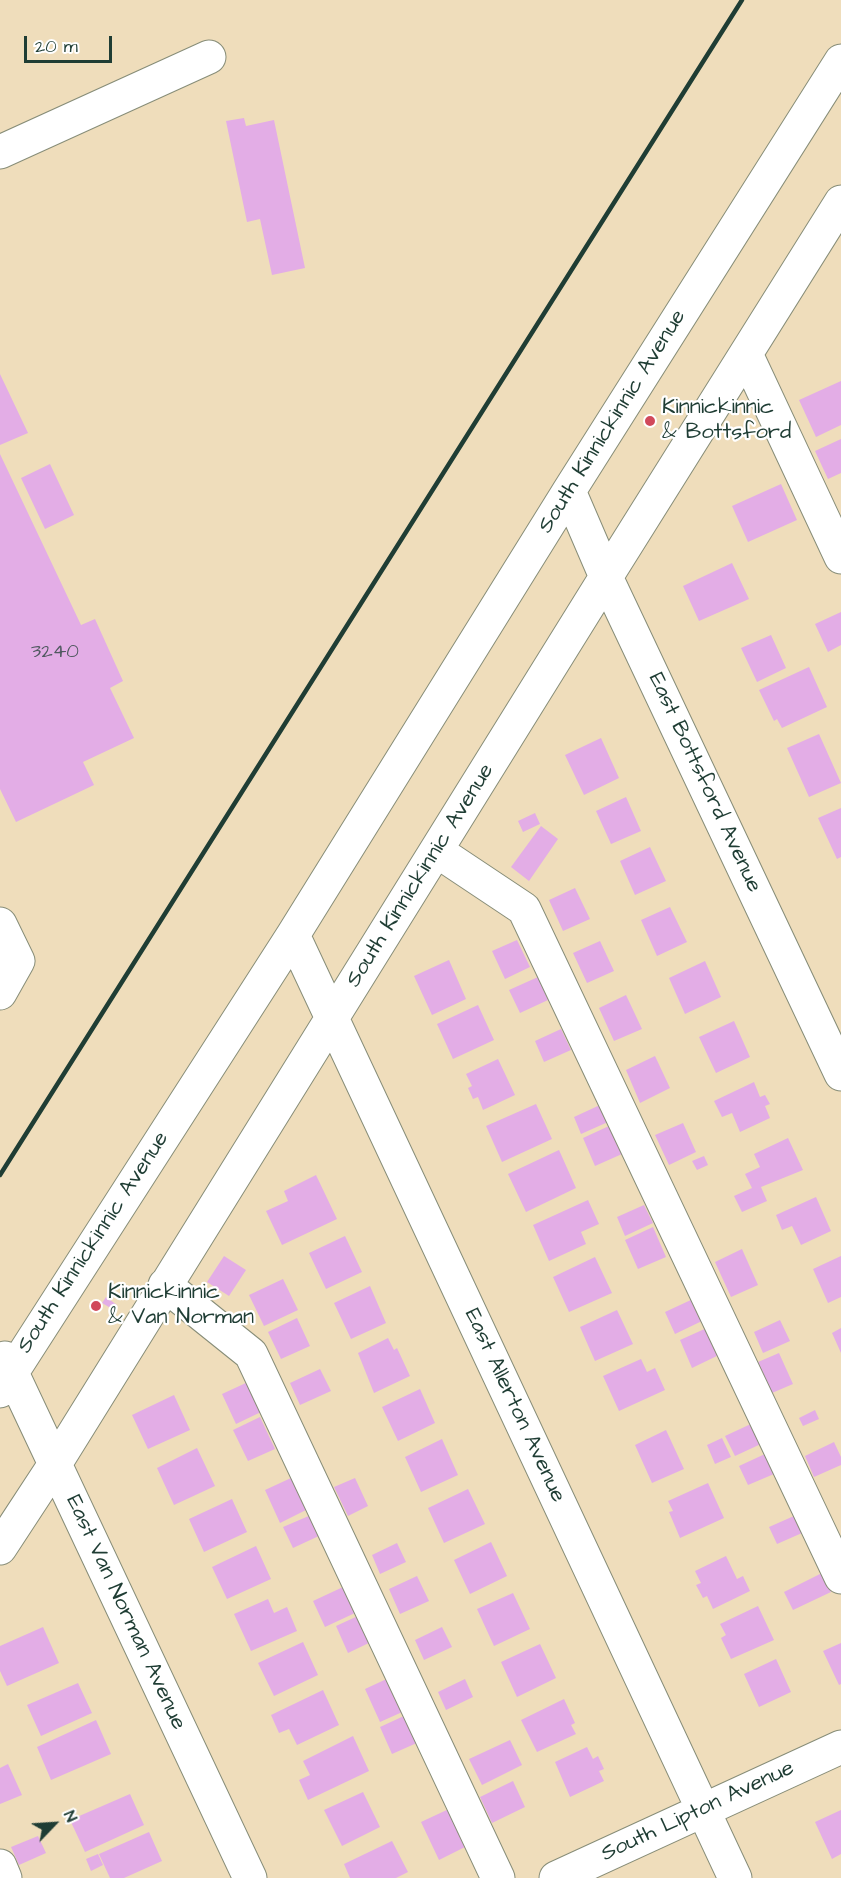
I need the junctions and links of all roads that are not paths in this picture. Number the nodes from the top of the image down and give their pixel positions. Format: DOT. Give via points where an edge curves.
graph roads {
  1 [pos="209,57"];
  2 [pos="841,62"];
  3 [pos="0,152"];
  4 [pos="841,202"];
  5 [pos="746,354"];
  6 [pos="569,491"];
  7 [pos="841,557"];
  8 [pos="606,577"];
  9 [pos="437,851"];
  10 [pos="0,924"];
  11 [pos="292,935"];
  12 [pos="0,993"];
  13 [pos="333,1018"];
  14 [pos="841,1074"];
  15 [pos="165,1285"];
  16 [pos="4,1370"];
  17 [pos="55,1464"];
  18 [pos="0,1548"];
  19 [pos="841,1577"];
  20 [pos="841,1746"];
  21 [pos="703,1811"];
  22 [pos="0,1866"];
  23 [pos="5,1878"];
  24 [pos="250,1878"];
  25 [pos="498,1878"];
  26 [pos="556,1878"];
  27 [pos="735,1878"];
  1 -- 3 [label="street"];
  2 -- 6 [label="street, South Kinnickinnic Avenue"];
  4 -- 5 [label="street, South Kinnickinnic Avenue"];
  5 -- 7 [label="street"];
  5 -- 8 [label="street, South Kinnickinnic Avenue"];
  6 -- 8 [label="street, East Bottsford Avenue"];
  6 -- 11 [label="street, South Kinnickinnic Avenue"];
  8 -- 9 [label="street, South Kinnickinnic Avenue"];
  8 -- 14 [label="street, East Bottsford Avenue"];
  9 -- 13 [label="street, South Kinnickinnic Avenue"];
  9 -- 19 [label="street" via="524,909"];
  10 -- 12 [label="street" via="18,961"];
  11 -- 13 [label="street, East Allerton Avenue"];
  11 -- 16 [label="street, South Kinnickinnic Avenue"];
  13 -- 15 [label="street, South Kinnickinnic Avenue"];
  13 -- 21 [label="street, East Allerton Avenue"];
  15 -- 17 [label="street, South Kinnickinnic Avenue"];
  15 -- 25 [label="street" via="251,1354"];
  16 -- 17 [label="street, East Van Norman Avenue"];
  17 -- 18 [label="street, South Kinnickinnic Avenue"];
  17 -- 24 [label="street, East Van Norman Avenue"];
  20 -- 21 [label="street, South Lipton Avenue"];
  21 -- 26 [label="street, South Lipton Avenue"];
  21 -- 27 [label="street, East Allerton Avenue"];
  22 -- 23 [label="street"];
}
